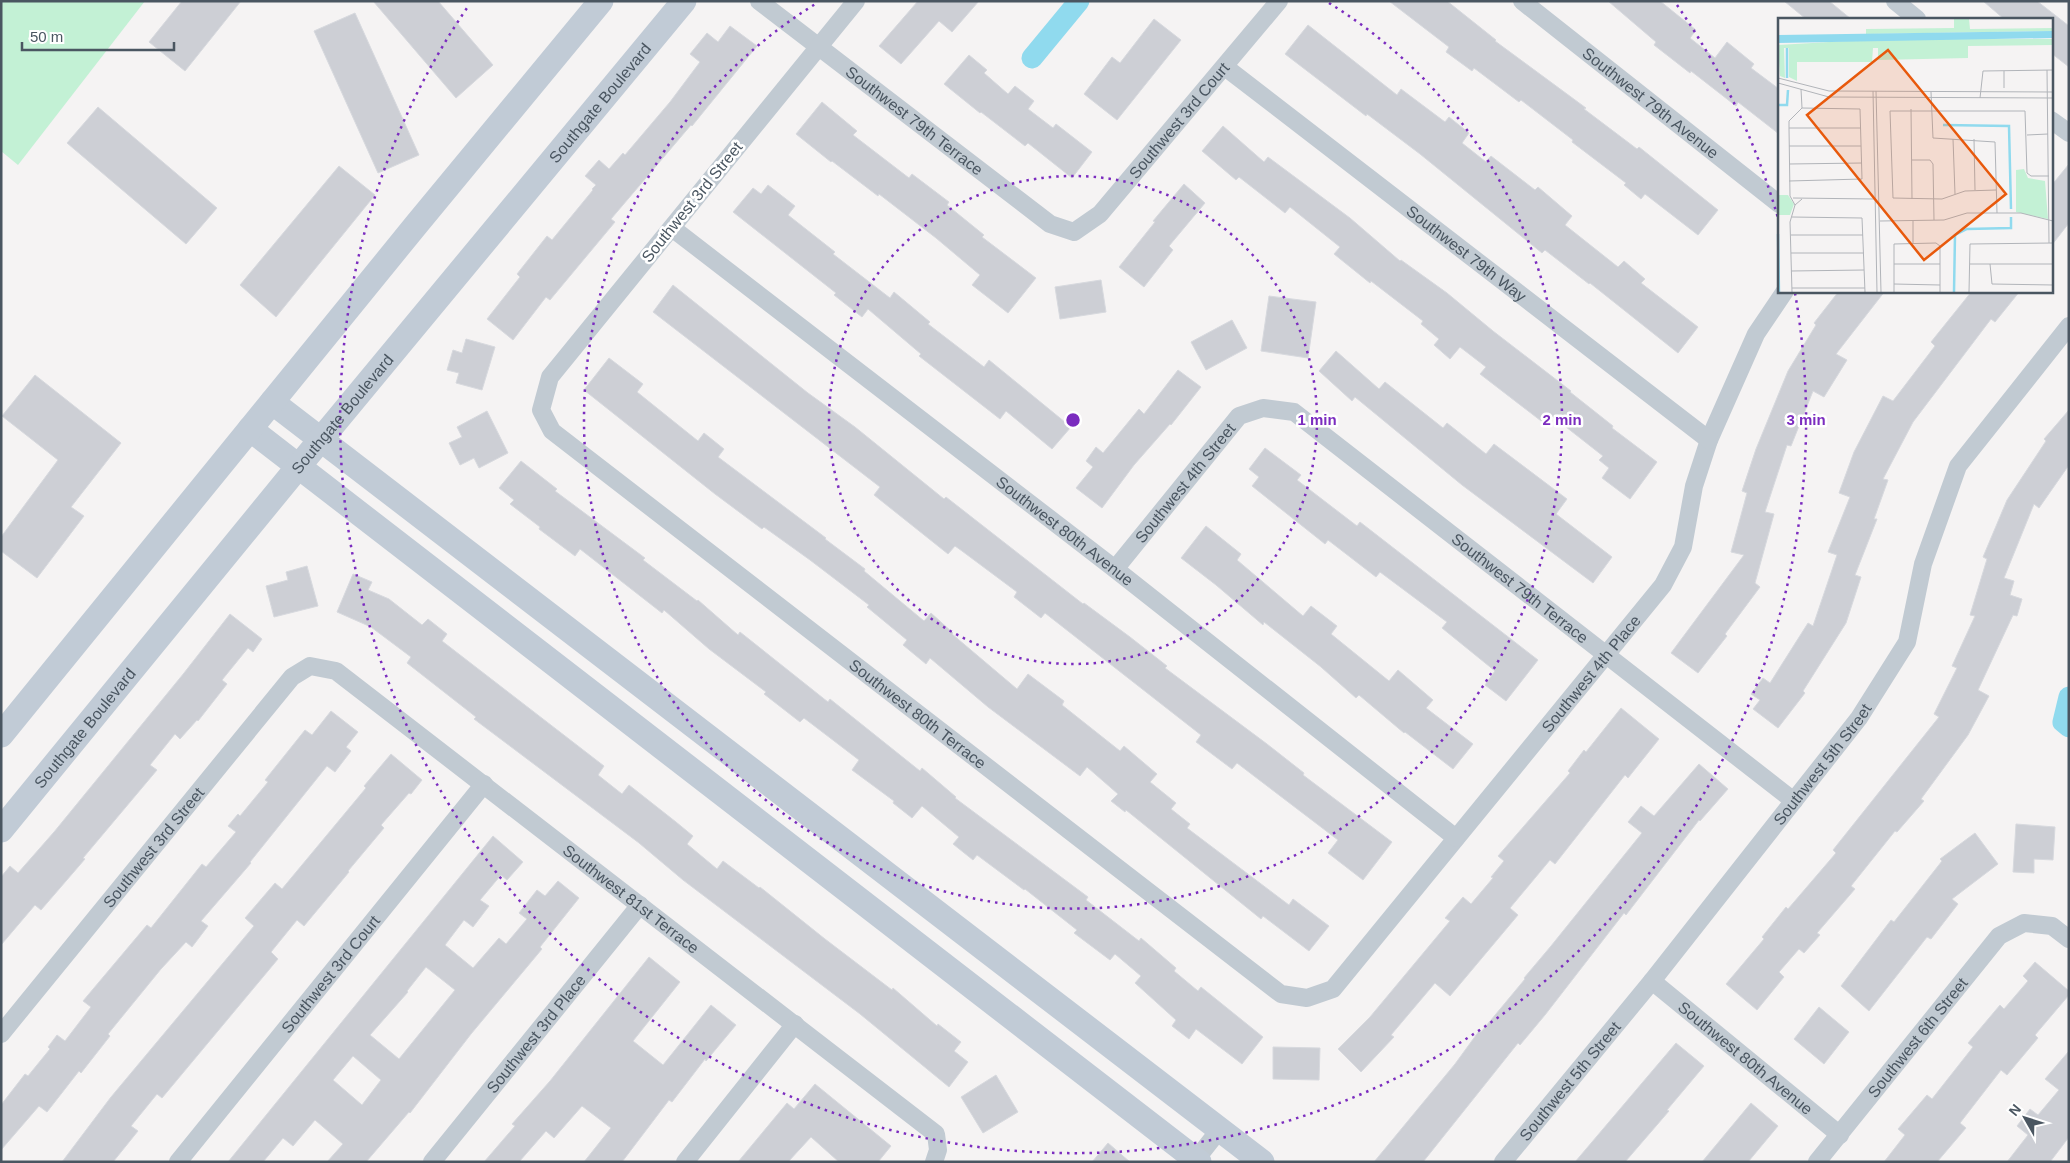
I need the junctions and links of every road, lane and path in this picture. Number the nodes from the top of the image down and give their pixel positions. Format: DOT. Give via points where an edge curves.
graph roads {
  1 [pos="601,1"];
  2 [pos="684,1"];
  3 [pos="759,1"];
  4 [pos="856,1"];
  5 [pos="1279,1"];
  6 [pos="1522,1"];
  7 [pos="1895,1"];
  8 [pos="1916,18"];
  9 [pos="820,46"];
  10 [pos="1225,67"];
  11 [pos="2052,121"];
  12 [pos="2069,132"];
  13 [pos="1778,203"];
  14 [pos="672,228"];
  15 [pos="1074,232"];
  16 [pos="1784,292"];
  17 [pos="2069,326"];
  18 [pos="272,402"];
  19 [pos="1263,408"];
  20 [pos="541,410"];
  21 [pos="250,429"];
  22 [pos="320,440"];
  23 [pos="1709,440"];
  24 [pos="298,467"];
  25 [pos="1115,569"];
  26 [pos="1605,655"];
  27 [pos="310,666"];
  28 [pos="1,735"];
  29 [pos="484,784"];
  30 [pos="1794,800"];
  31 [pos="1,830"];
  32 [pos="1456,838"];
  33 [pos="640,905"];
  34 [pos="2069,939"];
  35 [pos="1652,981"];
  36 [pos="1307,998"];
  37 [pos="795,1024"];
  38 [pos="1,1034"];
  39 [pos="1220,1129"];
  40 [pos="1840,1135"];
  41 [pos="936,1156"];
  42 [pos="1196,1161"];
  43 [pos="178,1162"];
  44 [pos="432,1162"];
  45 [pos="685,1162"];
  46 [pos="1262,1162"];
  47 [pos="1503,1162"];
  48 [pos="1818,1162"];
  1 -- 18 [label="street"];
  2 -- 22 [label="street, Southgate Boulevard"];
  3 -- 9 [label="street, Southwest 79th Terrace"];
  4 -- 9 [label="street, Southwest 3rd Street"];
  5 -- 10 [label="street, Southwest 3rd Court"];
  6 -- 13 [label="street, Southwest 79th Avenue"];
  7 -- 8 [label="street"];
  9 -- 14 [label="street, Southwest 3rd Street"];
  9 -- 15 [label="street, Southwest 79th Terrace" via="1050,224"];
  10 -- 15 [label="street, Southwest 3rd Court" via="1100,214"];
  10 -- 23 [label="street, Southwest 79th Way"];
  11 -- 12 [label="street"];
  14 -- 20 [label="street, Southwest 3rd Street" via="550,376"];
  14 -- 25 [label="street, Southwest 80th Avenue"];
  16 -- 23 [label="street, Southwest 4th Place" via="1756,334"];
  17 -- 30 [label="street, Southwest 5th Street" via="1958,466 1923,564 1907,642 1859,718"];
  18 -- 21 [label="street"];
  18 -- 22 [label="street"];
  19 -- 25 [label="street, Southwest 4th Street" via="1239,416"];
  19 -- 26 [label="street, Southwest 79th Terrace" via="1294,412"];
  20 -- 36 [label="street, Southwest 80th Terrace" via="552,431 1273,988 1281,994"];
  21 -- 24 [label="street"];
  21 -- 28 [label="street"];
  22 -- 24 [label="street, Southgate Boulevard"];
  22 -- 39 [label="street"];
  23 -- 26 [label="street, Southwest 4th Place" via="1694,486 1683,546 1663,585"];
  24 -- 31 [label="street, Southgate Boulevard"];
  24 -- 42 [label="street"];
  25 -- 32 [label="street, Southwest 80th Avenue"];
  26 -- 30 [label="street, Southwest 79th Terrace"];
  26 -- 32 [label="street, Southwest 4th Place"];
  27 -- 29 [label="street, Southwest 81st Terrace" via="336,671"];
  27 -- 38 [label="street, Southwest 3rd Street" via="292,677"];
  29 -- 33 [label="street, Southwest 81st Terrace"];
  29 -- 43 [label="street, Southwest 3rd Court"];
  30 -- 35 [label="street, Southwest 5th Street"];
  32 -- 36 [label="street, Southwest 4th Place" via="1333,989"];
  33 -- 37 [label="street, Southwest 81st Terrace"];
  33 -- 44 [label="street, Southwest 3rd Place"];
  34 -- 40 [label="street, Southwest 6th Street" via="2052,926 2024,923 1999,936"];
  35 -- 40 [label="street, Southwest 80th Avenue"];
  35 -- 47 [label="street, Southwest 5th Street"];
  37 -- 41 [label="street, Southwest 81st Terrace" via="936,1134"];
  37 -- 45 [label="street"];
  39 -- 42 [label="street"];
  39 -- 46 [label="street"];
  40 -- 48 [label="street, Southwest 6th Street"];
}
